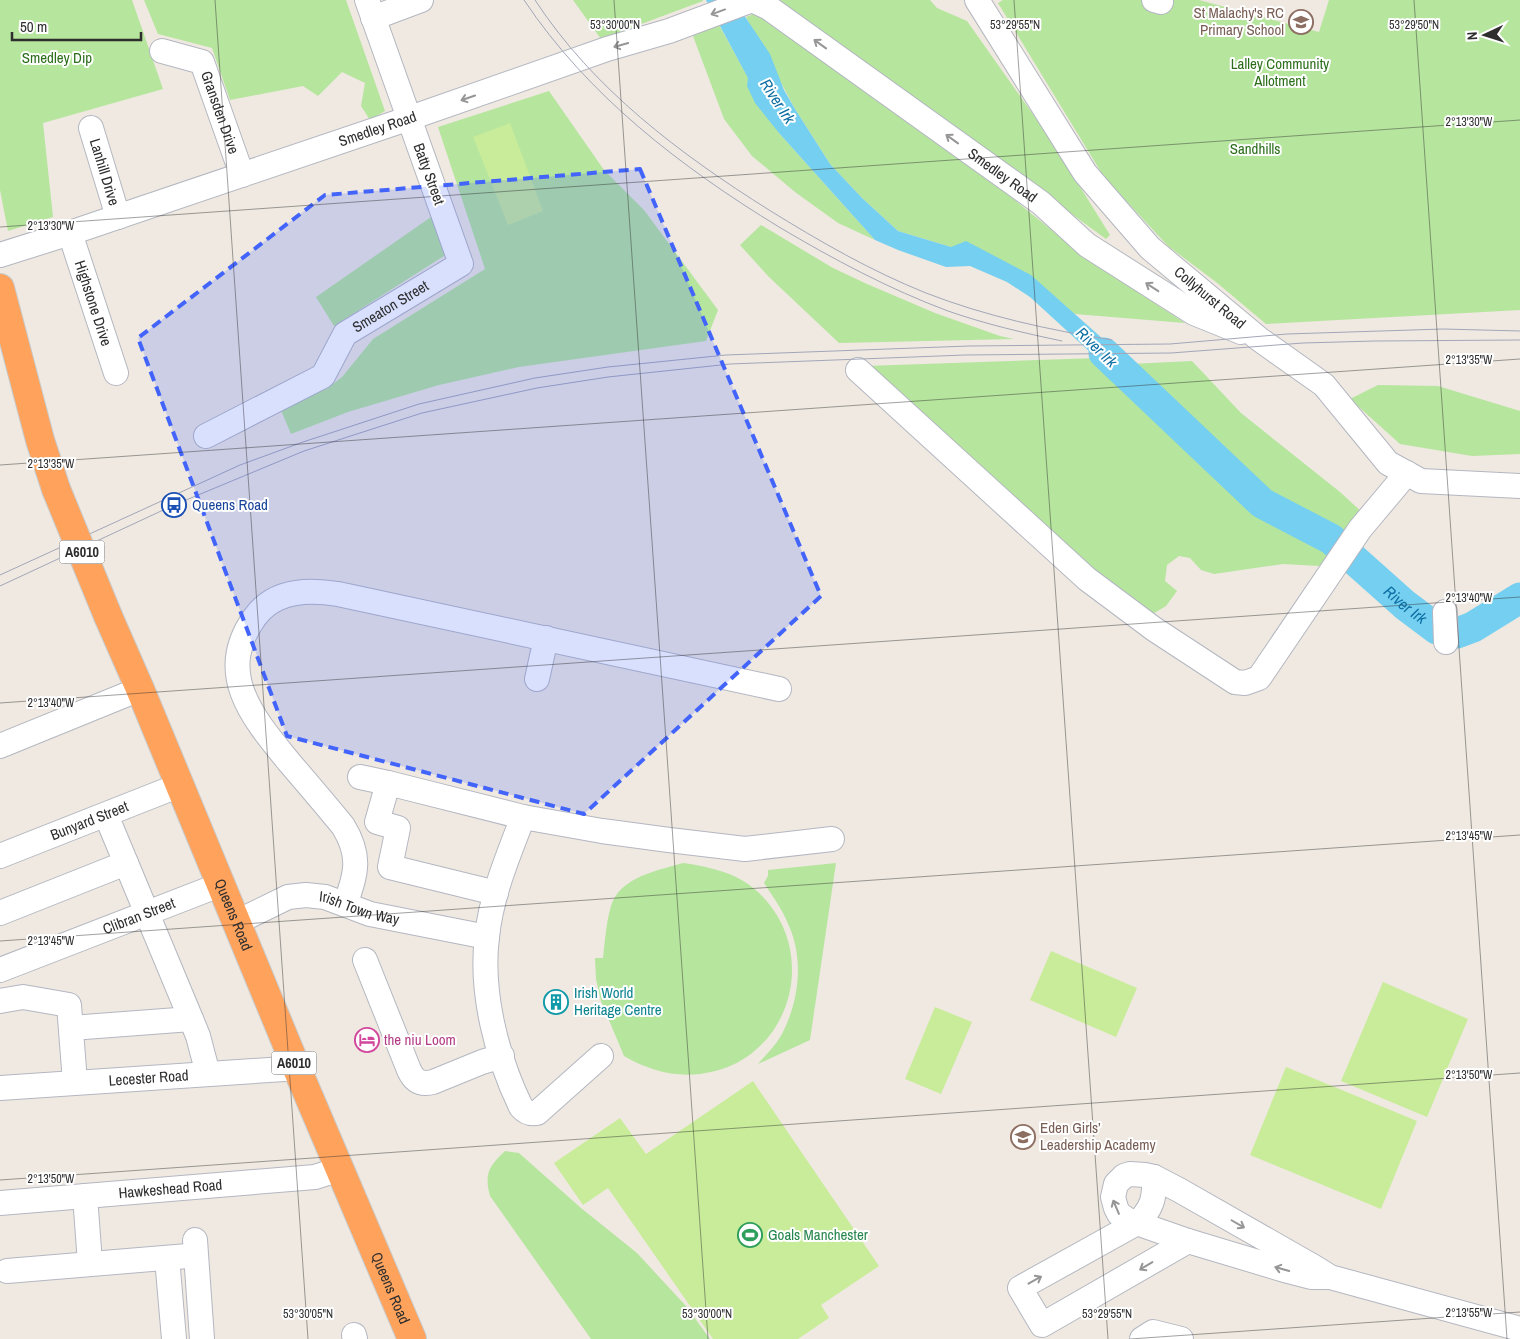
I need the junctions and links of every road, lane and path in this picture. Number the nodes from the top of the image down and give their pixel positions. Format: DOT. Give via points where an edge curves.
graph roads {
  1 [pos="421,0"];
  2 [pos="752,0"];
  3 [pos="977,0"];
  4 [pos="370,9"];
  5 [pos="162,51"];
  6 [pos="410,118"];
  7 [pos="91,128"];
  8 [pos="242,175"];
  9 [pos="118,217"];
  10 [pos="70,234"];
  11 [pos="0,255"];
  12 [pos="461,264"];
  13 [pos="0,288"];
  14 [pos="1259,339"];
  15 [pos="858,370"];
  16 [pos="116,373"];
  17 [pos="206,436"];
  18 [pos="1407,473"];
  19 [pos="1520,486"];
  20 [pos="1445,612"];
  21 [pos="546,638"];
  22 [pos="1446,642"];
  23 [pos="537,678"];
  24 [pos="140,689"];
  25 [pos="778,689"];
  26 [pos="0,746"];
  27 [pos="360,776"];
  28 [pos="388,783"];
  29 [pos="180,785"];
  30 [pos="106,815"];
  31 [pos="523,817"];
  32 [pos="832,840"];
  33 [pos="0,856"];
  34 [pos="126,863"];
  35 [pos="222,884"];
  36 [pos="496,893"];
  37 [pos="345,904"];
  38 [pos="0,913"];
  39 [pos="147,914"];
  40 [pos="237,922"];
  41 [pos="487,937"];
  42 [pos="364,960"];
  43 [pos="0,970"];
  44 [pos="0,1001"];
  45 [pos="191,1019"];
  46 [pos="71,1028"];
  47 [pos="502,1056"];
  48 [pos="601,1056"];
  49 [pos="295,1064"];
  50 [pos="208,1074"];
  51 [pos="75,1082"];
  52 [pos="0,1088"];
  53 [pos="340,1168"];
  54 [pos="1154,1177"];
  55 [pos="85,1196"];
  56 [pos="0,1203"];
  57 [pos="1137,1224"];
  58 [pos="1188,1241"];
  59 [pos="183,1252"];
  60 [pos="90,1263"];
  61 [pos="7,1271"];
  62 [pos="1330,1277"];
  63 [pos="1520,1329"];
  64 [pos="174,1339"];
  65 [pos="202,1339"];
  66 [pos="412,1339"];
  67 [pos="1142,1339"];
  68 [pos="1181,1339"];
  1 -- 4 [label="street"];
  2 -- 6 [label="street, Smedley Road, one-way"];
  14 -- 2 [label="street, Smedley Road, one-way" via="1194,313 1087,245 1041,203 769,8"];
  3 -- 14 [label="street, Collyhurst Road" via="1085,173 1150,248"];
  4 -- 6 [label="street, Batty Street"];
  5 -- 8 [label="street, Gransden Drive" via="202,62"];
  6 -- 8 [label="street, Smedley Road"];
  6 -- 12 [label="street, Batty Street"];
  7 -- 9 [label="street, Lanhill Drive"];
  8 -- 9 [label="street, Smedley Road"];
  9 -- 10 [label="street, Smedley Road"];
  10 -- 11 [label="street, Smedley Road"];
  10 -- 16 [label="street, Highstone Drive"];
  12 -- 17 [label="street, Smeaton Street" via="345,334 322,376"];
  13 -- 24 [label="highway, Queens Road / A6010, bridge" via="56,489"];
  14 -- 18 [label="street, Collyhurst Road" via="1324,385 1388,463"];
  15 -- 18 [label="street" via="1087,578 1154,629 1235,682 1245,683 1259,678 1360,529"];
  18 -- 19 [label="street, Collyhurst Road" via="1421,481"];
  20 -- 22 [label="street"];
  21 -- 23 [label="street"];
  21 -- 25 [label="street"];
  21 -- 37 [label="street" via="320,591 292,593 257,614 238,651 237,670 243,696 266,734 350,836 356,862"];
  24 -- 26 [label="street"];
  24 -- 29 [label="highway, Queens Road / A6010"];
  27 -- 28 [label="street"];
  28 -- 31 [label="street"];
  28 -- 36 [label="street" via="377,822 398,828 390,867"];
  29 -- 30 [label="street, Bunyard Street"];
  29 -- 35 [label="highway, Queens Road / A6010"];
  30 -- 33 [label="street, Bunyard Street"];
  30 -- 34 [label="street"];
  31 -- 32 [label="street" via="602,831 745,849"];
  31 -- 36 [label="street"];
  34 -- 38 [label="street"];
  34 -- 39 [label="street"];
  35 -- 39 [label="street, Clibran Street"];
  35 -- 40 [label="highway, Queens Road / A6010"];
  36 -- 41 [label="street"];
  37 -- 40 [label="street, Irish Town Way" via="325,897 288,897"];
  37 -- 41 [label="street, Irish Town Way" via="370,914"];
  39 -- 43 [label="street, Clibran Street"];
  39 -- 45 [label="street"];
  40 -- 49 [label="highway, Queens Road / A6010"];
  41 -- 47 [label="street" via="485,963 490,1013"];
  42 -- 47 [label="street" via="409,1070 418,1082 433,1082"];
  44 -- 46 [label="street" via="23,997 69,1005"];
  45 -- 46 [label="street"];
  45 -- 50 [label="street"];
  46 -- 51 [label="street"];
  47 -- 48 [label="street" via="521,1107 533,1114"];
  49 -- 50 [label="street, Lecester Road" via="284,1069"];
  49 -- 53 [label="highway, Queens Road / A6010"];
  50 -- 51 [label="street, Lecester Road"];
  51 -- 52 [label="street, Lecester Road"];
  53 -- 55 [label="street, Hawkeshead Road" via="315,1177"];
  53 -- 66 [label="highway, Queens Road / A6010"];
  54 -- 57 [label="street" via="1150,1206"];
  57 -- 54 [label="street, one-way" via="1119,1214 1113,1190 1124,1176"];
  54 -- 62 [label="street, one-way"];
  55 -- 56 [label="street, Hawkeshead Road"];
  55 -- 60 [label="street"];
  57 -- 58 [label="street"];
  58 -- 57 [label="street, one-way" via="1042,1325 1020,1288"];
  62 -- 58 [label="street, one-way" via="1311,1277"];
  59 -- 60 [label="street"];
  59 -- 64 [label="street"];
  59 -- 65 [label="street"];
  60 -- 61 [label="street"];
  62 -- 63 [label="street"];
  67 -- 68 [label="street" via="1153,1332"];
}
